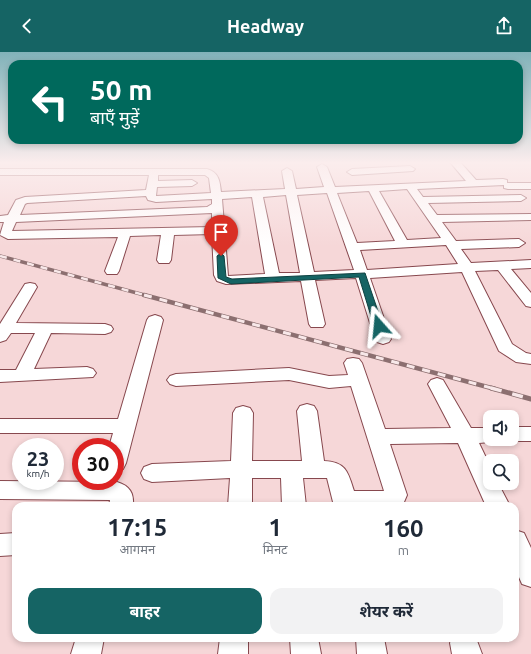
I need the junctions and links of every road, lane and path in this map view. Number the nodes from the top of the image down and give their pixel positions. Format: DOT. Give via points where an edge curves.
graph roads {
  1 [pos="138,190"];
  2 [pos="151,190"];
  3 [pos="212,190"];
  4 [pos="328,190"];
  5 [pos="330,190"];
  6 [pos="373,190"];
  7 [pos="417,190"];
  8 [pos="513,190"];
  9 [pos="292,192"];
  10 [pos="257,194"];
  11 [pos="521,198"];
  12 [pos="421,200"];
  13 [pos="217,202"];
  14 [pos="531,207"];
  15 [pos="531,216"];
  16 [pos="494,217"];
  17 [pos="13,218"];
  18 [pos="0,219"];
  19 [pos="434,219"];
  20 [pos="219,230"];
  21 [pos="168,232"];
  22 [pos="125,234"];
  23 [pos="452,243"];
  24 [pos="519,243"];
  25 [pos="403,244"];
  26 [pos="352,247"];
  27 [pos="531,256"];
  28 [pos="164,260"];
  29 [pos="531,264"];
  30 [pos="500,265"];
  31 [pos="466,268"];
  32 [pos="112,271"];
  33 [pos="362,274"];
  34 [pos="308,277"];
  35 [pos="273,279"];
  36 [pos="30,287"];
  37 [pos="531,303"];
  38 [pos="155,320"];
  39 [pos="317,324"];
  40 [pos="45,329"];
  41 [pos="105,329"];
  42 [pos="3,332"];
  43 [pos="383,338"];
  44 [pos="531,359"];
  45 [pos="87,373"];
  46 [pos="22,375"];
  47 [pos="0,376"];
  48 [pos="176,380"];
  49 [pos="437,384"];
  50 [pos="307,411"];
  51 [pos="243,413"];
  52 [pos="0,426"];
  53 [pos="125,426"];
  54 [pos="519,434"];
  55 [pos="531,434"];
  56 [pos="465,435"];
  57 [pos="483,435"];
  58 [pos="378,437"];
  59 [pos="122,438"];
  60 [pos="241,469"];
  61 [pos="292,469"];
  62 [pos="314,469"];
  63 [pos="152,473"];
  64 [pos="0,490"];
  65 [pos="113,492"];
  66 [pos="240,502"];
  67 [pos="294,502"];
  68 [pos="345,502"];
  69 [pos="366,502"];
  70 [pos="496,502"];
  71 [pos="12,544"];
  72 [pos="0,545"];
  73 [pos="519,550"];
  74 [pos="531,575"];
  75 [pos="89,642"];
  76 [pos="234,642"];
  77 [pos="304,642"];
  78 [pos="370,642"];
  79 [pos="86,654"];
  80 [pos="233,654"];
  81 [pos="306,654"];
  82 [pos="372,654"];
  1 -- 17 [label="street" via="25,200 20,202"];
  2 -- 13 [label="street" via="152,198 156,199"];
  3 -- 13 [label="street"];
  4 -- 9 [label="street"];
  5 -- 26 [label="street"];
  6 -- 25 [label="street"];
  7 -- 12 [label="street"];
  8 -- 11 [label="street"];
  9 -- 10 [label="street"];
  9 -- 34 [label="street"];
  10 -- 13 [label="street"];
  10 -- 35 [label="street"];
  11 -- 12 [label="street"];
  11 -- 14 [label="street"];
  12 -- 19 [label="street"];
  13 -- 17 [label="street" via="209,210"];
  13 -- 20 [label="street"];
  15 -- 16 [label="street"];
  16 -- 19 [label="street"];
  16 -- 24 [label="street"];
  17 -- 18 [label="street"];
  17 -- 22 [label="street" via="5,232 8,235"];
  19 -- 23 [label="street"];
  20 -- 21 [label="street"];
  20 -- 35 [label="street" via="222,278 231,281"];
  21 -- 22 [label="street"];
  21 -- 28 [label="street"];
  22 -- 32 [label="street"];
  23 -- 24 [label="street"];
  23 -- 25 [label="street"];
  23 -- 31 [label="street"];
  24 -- 27 [label="street"];
  25 -- 26 [label="street"];
  26 -- 33 [label="street"];
  29 -- 30 [label="street"];
  30 -- 31 [label="street"];
  30 -- 37 [label="street"];
  31 -- 33 [label="street"];
  31 -- 44 [label="street" via="505,347 522,358"];
  33 -- 34 [label="street"];
  33 -- 43 [label="street"];
  34 -- 35 [label="street"];
  34 -- 39 [label="street"];
  36 -- 42 [label="street"];
  38 -- 53 [label="street"];
  40 -- 41 [label="street"];
  40 -- 42 [label="street"];
  40 -- 46 [label="street"];
  45 -- 46 [label="street"];
  46 -- 47 [label="street"];
  48 -- 58 [label="street" via="289,374 329,382 356,371"];
  49 -- 56 [label="street"];
  50 -- 62 [label="street"];
  51 -- 60 [label="street"];
  52 -- 53 [label="street"];
  53 -- 59 [label="street"];
  54 -- 55 [label="street"];
  56 -- 57 [label="street"];
  56 -- 58 [label="street"];
  56 -- 70 [label="street"];
  58 -- 69 [label="street" via="396,495 387,500"];
  60 -- 61 [label="street"];
  60 -- 63 [label="street"];
  60 -- 66 [label="street"];
  61 -- 62 [label="street"];
  61 -- 67 [label="street"];
  62 -- 68 [label="street" via="332,470 338,475"];
  64 -- 65 [label="street"];
  71 -- 72 [label="street"];
  73 -- 74 [label="street"];
  75 -- 79 [label="street"];
  76 -- 80 [label="street"];
  77 -- 81 [label="street"];
  78 -- 82 [label="street"];
}
